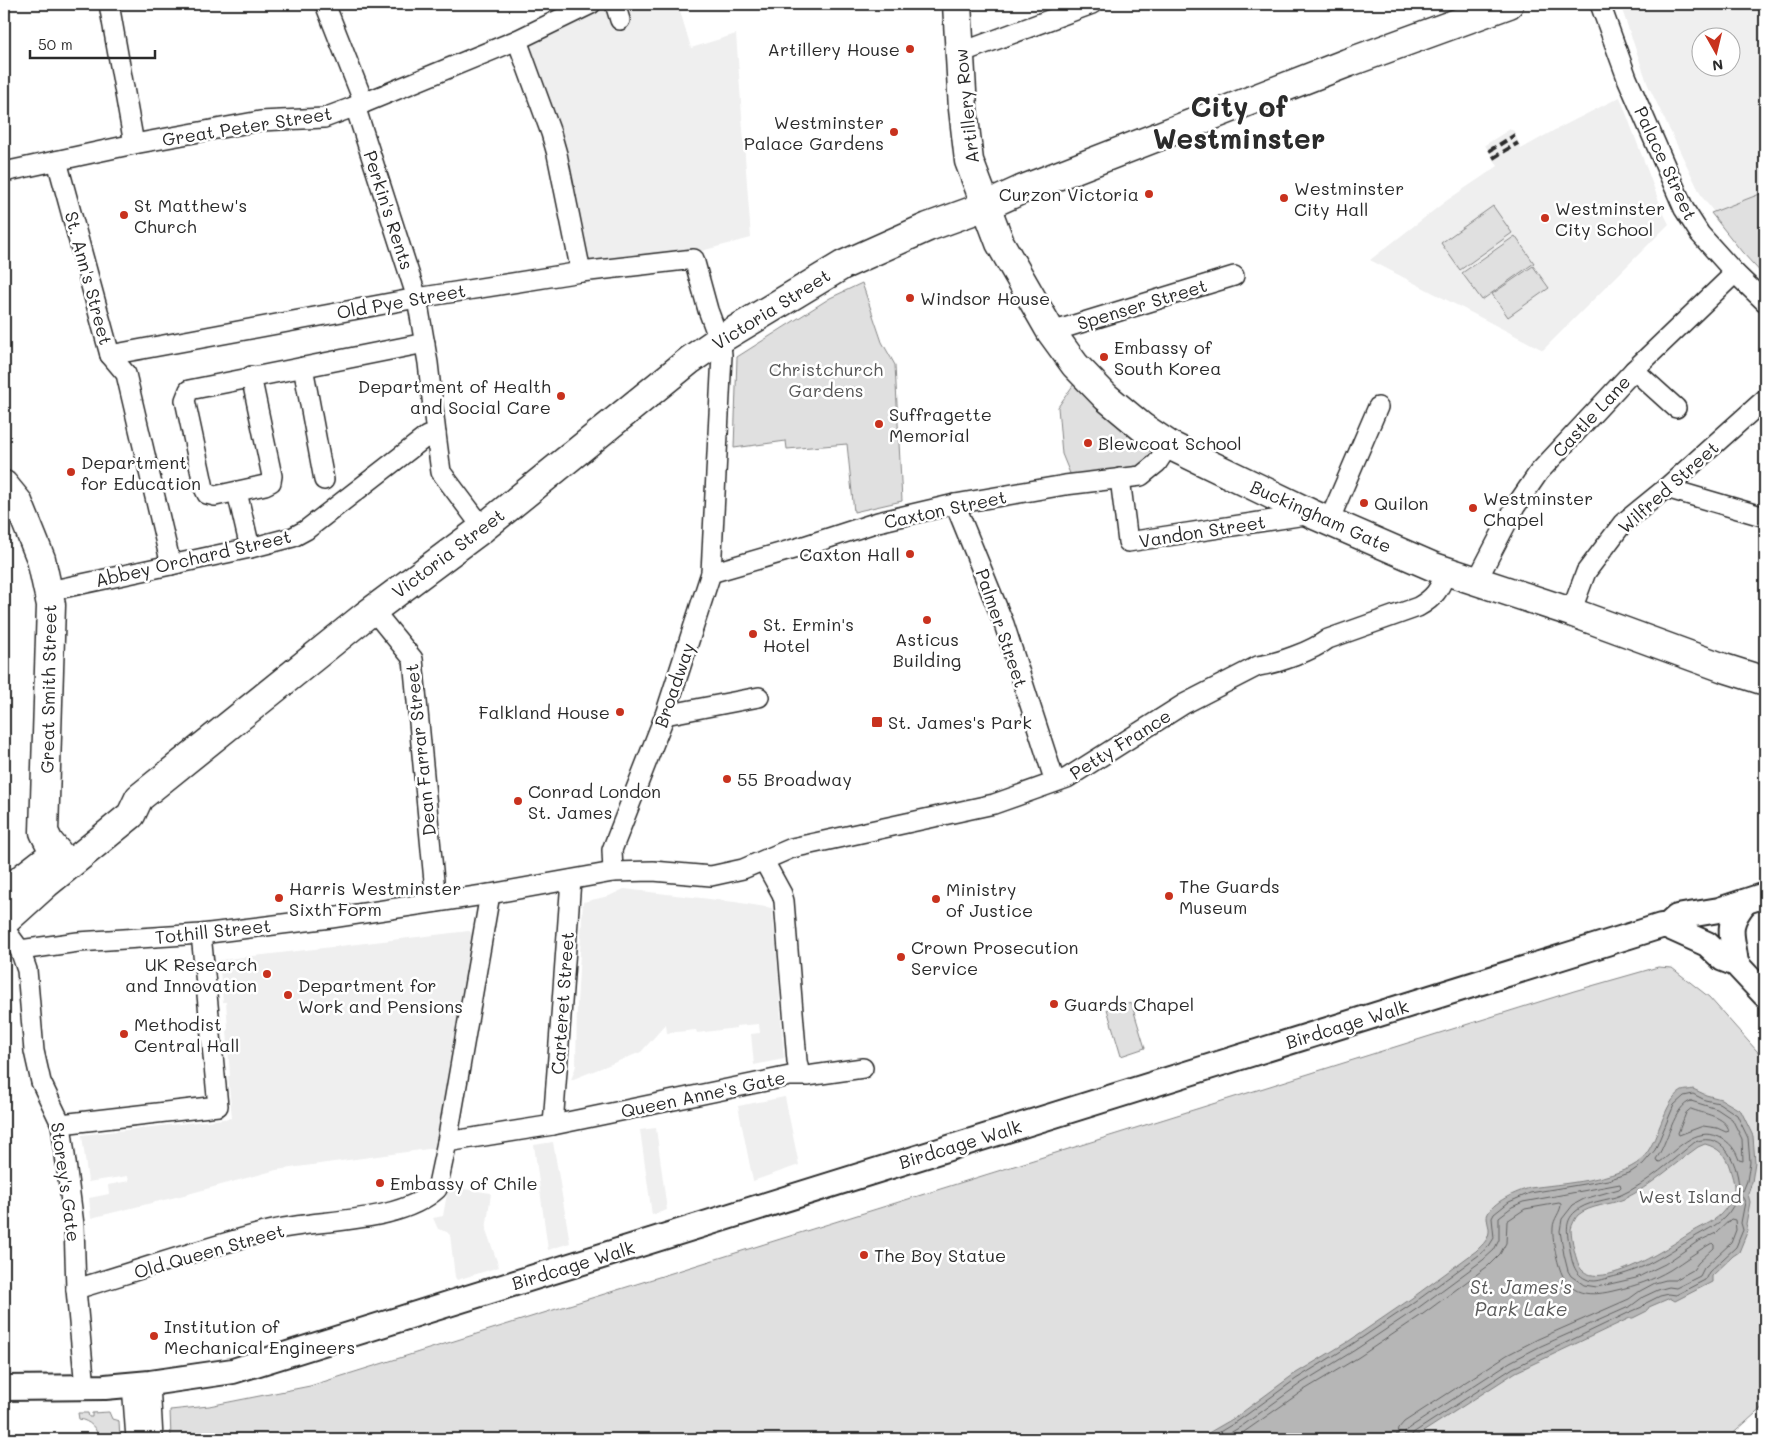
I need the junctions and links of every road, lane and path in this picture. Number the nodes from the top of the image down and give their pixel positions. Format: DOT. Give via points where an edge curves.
graph roads {
  1 [pos="109,4"];
  2 [pos="324,4"];
  3 [pos="591,4"];
  4 [pos="957,4"];
  5 [pos="1092,4"];
  6 [pos="1509,4"];
  7 [pos="1600,4"];
  8 [pos="518,40"];
  9 [pos="960,53"];
  10 [pos="360,105"];
  11 [pos="134,144"];
  12 [pos="57,161"];
  13 [pos="4,172"];
  14 [pos="986,206"];
  15 [pos="694,259"];
  16 [pos="581,272"];
  17 [pos="1734,273"];
  18 [pos="1234,276"];
  19 [pos="417,298"];
  20 [pos="1765,302"];
  21 [pos="1051,332"];
  22 [pos="719,340"];
  23 [pos="425,343"];
  24 [pos="110,355"];
  25 [pos="303,367"];
  26 [pos="1634,370"];
  27 [pos="251,376"];
  28 [pos="1765,399"];
  29 [pos="1378,408"];
  30 [pos="1676,408"];
  31 [pos="436,434"];
  32 [pos="1169,445"];
  33 [pos="1120,478"];
  34 [pos="324,480"];
  35 [pos="4,485"];
  36 [pos="1666,488"];
  37 [pos="237,492"];
  38 [pos="955,504"];
  39 [pos="1320,517"];
  40 [pos="1765,517"];
  41 [pos="484,528"];
  42 [pos="250,548"];
  43 [pos="171,565"];
  44 [pos="1447,571"];
  45 [pos="711,573"];
  46 [pos="1476,582"];
  47 [pos="49,591"];
  48 [pos="373,610"];
  49 [pos="1571,612"];
  50 [pos="1765,681"];
  51 [pos="759,697"];
  52 [pos="665,715"];
  53 [pos="1055,782"];
  54 [pos="63,858"];
  55 [pos="764,861"];
  56 [pos="613,872"];
  57 [pos="571,880"];
  58 [pos="5,891"];
  59 [pos="490,894"];
  60 [pos="1755,899"];
  61 [pos="436,902"];
  62 [pos="4,922"];
  63 [pos="1667,926"];
  64 [pos="4,928"];
  65 [pos="201,934"];
  66 [pos="20,950"];
  67 [pos="1736,964"];
  68 [pos="1765,995"];
  69 [pos="863,1068"];
  70 [pos="800,1075"];
  71 [pos="61,1124"];
  72 [pos="554,1125"];
  73 [pos="447,1142"];
  74 [pos="76,1289"];
  75 [pos="141,1383"];
  76 [pos="4,1388"];
  77 [pos="85,1388"];
  78 [pos="136,1439"];
  79 [pos="153,1439"];
  1 -- 11 [label="street"];
  2 -- 10 [label="street, Perkin's Rents"];
  3 -- 8 [label="street, Great Peter Street"];
  4 -- 9 [label="main road, Artillery Row"];
  5 -- 9 [label="street"];
  6 -- 14 [label="main road, Victoria Street" via="1329,70"];
  7 -- 17 [label="street, Palace Street" via="1626,78 1684,209 1700,234"];
  8 -- 10 [label="street, Great Peter Street"];
  8 -- 16 [label="street" via="557,154"];
  9 -- 14 [label="main road, Artillery Row" via="969,161"];
  10 -- 11 [label="street, Great Peter Street" via="324,118 260,121"];
  10 -- 19 [label="street, Perkin's Rents"];
  11 -- 12 [label="street, Great Peter Street"];
  12 -- 13 [label="street, Great Peter Street"];
  12 -- 24 [label="street, St. Ann's Street"];
  14 -- 21 [label="main road, Buckingham Gate" via="1000,242"];
  14 -- 22 [label="main road, Victoria Street" via="928,227 843,265"];
  15 -- 16 [label="street, Old Pye Street"];
  15 -- 22 [label="street, Broadway"];
  16 -- 19 [label="street, Old Pye Street"];
  17 -- 20 [label="street, Palace Street"];
  17 -- 26 [label="street, Castle Lane"];
  18 -- 21 [label="street, Spenser Street"];
  19 -- 23 [label="street, Perkin's Rents"];
  19 -- 24 [label="street, Old Pye Street"];
  21 -- 32 [label="main road, Buckingham Gate" via="1075,365 1106,397"];
  22 -- 41 [label="main road, Victoria Street"];
  22 -- 45 [label="street, Broadway" via="722,355"];
  23 -- 25 [label="street"];
  23 -- 31 [label="street, Perkin's Rents"];
  24 -- 43 [label="street, St. Ann's Street" via="126,374"];
  25 -- 27 [label="street"];
  25 -- 34 [label="street"];
  26 -- 30 [label="street"];
  26 -- 46 [label="street, Castle Lane" via="1539,472 1515,506"];
  27 -- 37 [label="street" via="272,476 271,482 265,485"];
  27 -- 37 [label="street" via="189,390 185,400 207,494 215,496"];
  28 -- 36 [label="street, Wilfred Street"];
  29 -- 39 [label="street"];
  31 -- 41 [label="street" via="441,472"];
  31 -- 42 [label="street, Abbey Orchard Street" via="427,436 306,530 293,537"];
  32 -- 33 [label="street, Caxton Street" via="1157,463 1142,476"];
  32 -- 39 [label="main road, Buckingham Gate"];
  33 -- 38 [label="street, Caxton Street"];
  33 -- 39 [label="street, Vandon Street" via="1128,542"];
  35 -- 47 [label="main road, Great Smith Street" via="18,502 41,559"];
  36 -- 40 [label="street"];
  36 -- 49 [label="street, Wilfred Street" via="1623,523 1586,572"];
  37 -- 42 [label="street"];
  38 -- 45 [label="street, Caxton Street" via="878,522"];
  38 -- 53 [label="street, Palmer Street" via="1004,624"];
  39 -- 44 [label="main road, Buckingham Gate"];
  41 -- 48 [label="main road, Victoria Street"];
  42 -- 43 [label="street, Abbey Orchard Street"];
  43 -- 47 [label="street, Abbey Orchard Street"];
  44 -- 46 [label="main road, Buckingham Gate"];
  44 -- 53 [label="street, Petty France" via="1438,592 1418,608 1258,666 1184,704 1067,778"];
  45 -- 52 [label="street, Broadway"];
  46 -- 49 [label="main road, Buckingham Gate"];
  47 -- 54 [label="main road, Great Smith Street" via="52,618 44,832"];
  48 -- 54 [label="main road, Victoria Street" via="139,798 131,814"];
  48 -- 61 [label="street, Dean Farrar Street" via="413,659"];
  49 -- 50 [label="main road, Buckingham Gate"];
  51 -- 52 [label="street"];
  52 -- 56 [label="street, Broadway" via="612,850"];
  53 -- 55 [label="street, Petty France" via="994,804 792,848"];
  54 -- 58 [label="main road"];
  54 -- 62 [label="main road"];
  55 -- 56 [label="street" via="711,876 653,871"];
  55 -- 70 [label="street, Queen Anne's Gate" via="784,901"];
  56 -- 57 [label="street, Tothill Street"];
  57 -- 59 [label="street, Tothill Street"];
  57 -- 72 [label="street, Carteret Street"];
  59 -- 61 [label="street, Tothill Street"];
  59 -- 73 [label="street"];
  60 -- 63 [label="street, Birdcage Walk" via="1719,910 1677,917"];
  60 -- 67 [label="street" via="1735,914 1732,921"];
  61 -- 65 [label="street, Tothill Street"];
  63 -- 67 [label="street" via="1707,944 1723,959"];
  63 -- 75 [label="street, Birdcage Walk" via="233,1371"];
  64 -- 66 [label="street, Storey's Gate"];
  65 -- 66 [label="street, Tothill Street" via="78,942"];
  65 -- 71 [label="street" via="218,1106"];
  66 -- 71 [label="street, Storey's Gate" via="28,978 34,1051 40,1078"];
  67 -- 68 [label="street"];
  69 -- 70 [label="street"];
  70 -- 72 [label="street, Queen Anne's Gate"];
  71 -- 74 [label="street, Storey's Gate" via="74,1225"];
  72 -- 73 [label="street, Queen Anne's Gate"];
  73 -- 74 [label="street, Old Queen Street" via="437,1189 420,1202 368,1217 271,1230"];
  74 -- 77 [label="street, Storey's Gate"];
  75 -- 77 [label="street, Birdcage Walk"];
  75 -- 78 [label="street"];
  75 -- 79 [label="street"];
  76 -- 77 [label="street, Birdcage Walk"];
}
